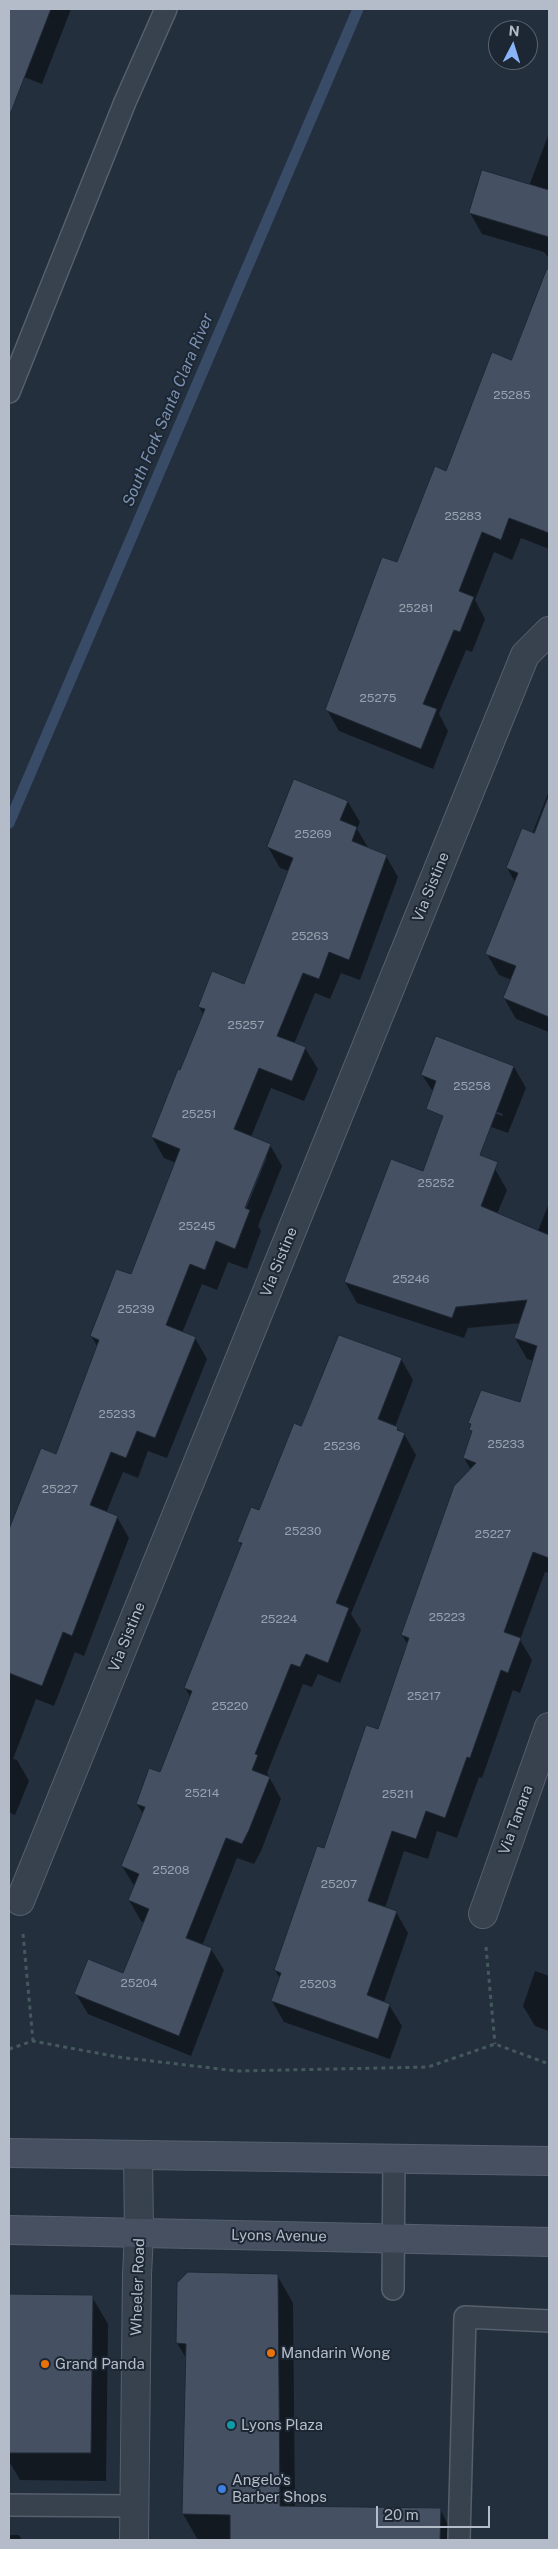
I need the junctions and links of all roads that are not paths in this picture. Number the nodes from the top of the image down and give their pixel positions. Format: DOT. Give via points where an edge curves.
graph roads {
  1 [pos="166,9"];
  2 [pos="9,392"];
  3 [pos="549,631"];
  4 [pos="549,1727"];
  5 [pos="20,1901"];
  6 [pos="483,1914"];
  7 [pos="9,2153"];
  8 [pos="138,2155"];
  9 [pos="394,2158"];
  10 [pos="549,2161"];
  11 [pos="9,2230"];
  12 [pos="139,2233"];
  13 [pos="392,2240"];
  14 [pos="549,2242"];
  15 [pos="392,2290"];
  16 [pos="549,2321"];
  17 [pos="9,2505"];
  18 [pos="134,2506"];
  19 [pos="134,2540"];
  20 [pos="459,2540"];
  1 -- 2 [label="lane" via="125,102"];
  3 -- 5 [label="street, Via Sistine" via="525,655"];
  4 -- 6 [label="street, Via Tanara"];
  7 -- 8 [label="main road"];
  8 -- 9 [label="main road"];
  8 -- 12 [label="street, Wheeler Road"];
  9 -- 10 [label="main road"];
  9 -- 13 [label="lane"];
  11 -- 12 [label="main road, Lyons Avenue"];
  12 -- 13 [label="main road, Lyons Avenue"];
  12 -- 18 [label="street, Wheeler Road"];
  13 -- 14 [label="main road, Lyons Avenue"];
  13 -- 15 [label="lane"];
  16 -- 20 [label="lane" via="464,2317"];
  17 -- 18 [label="lane"];
  18 -- 19 [label="street, Wheeler Road"];
}
